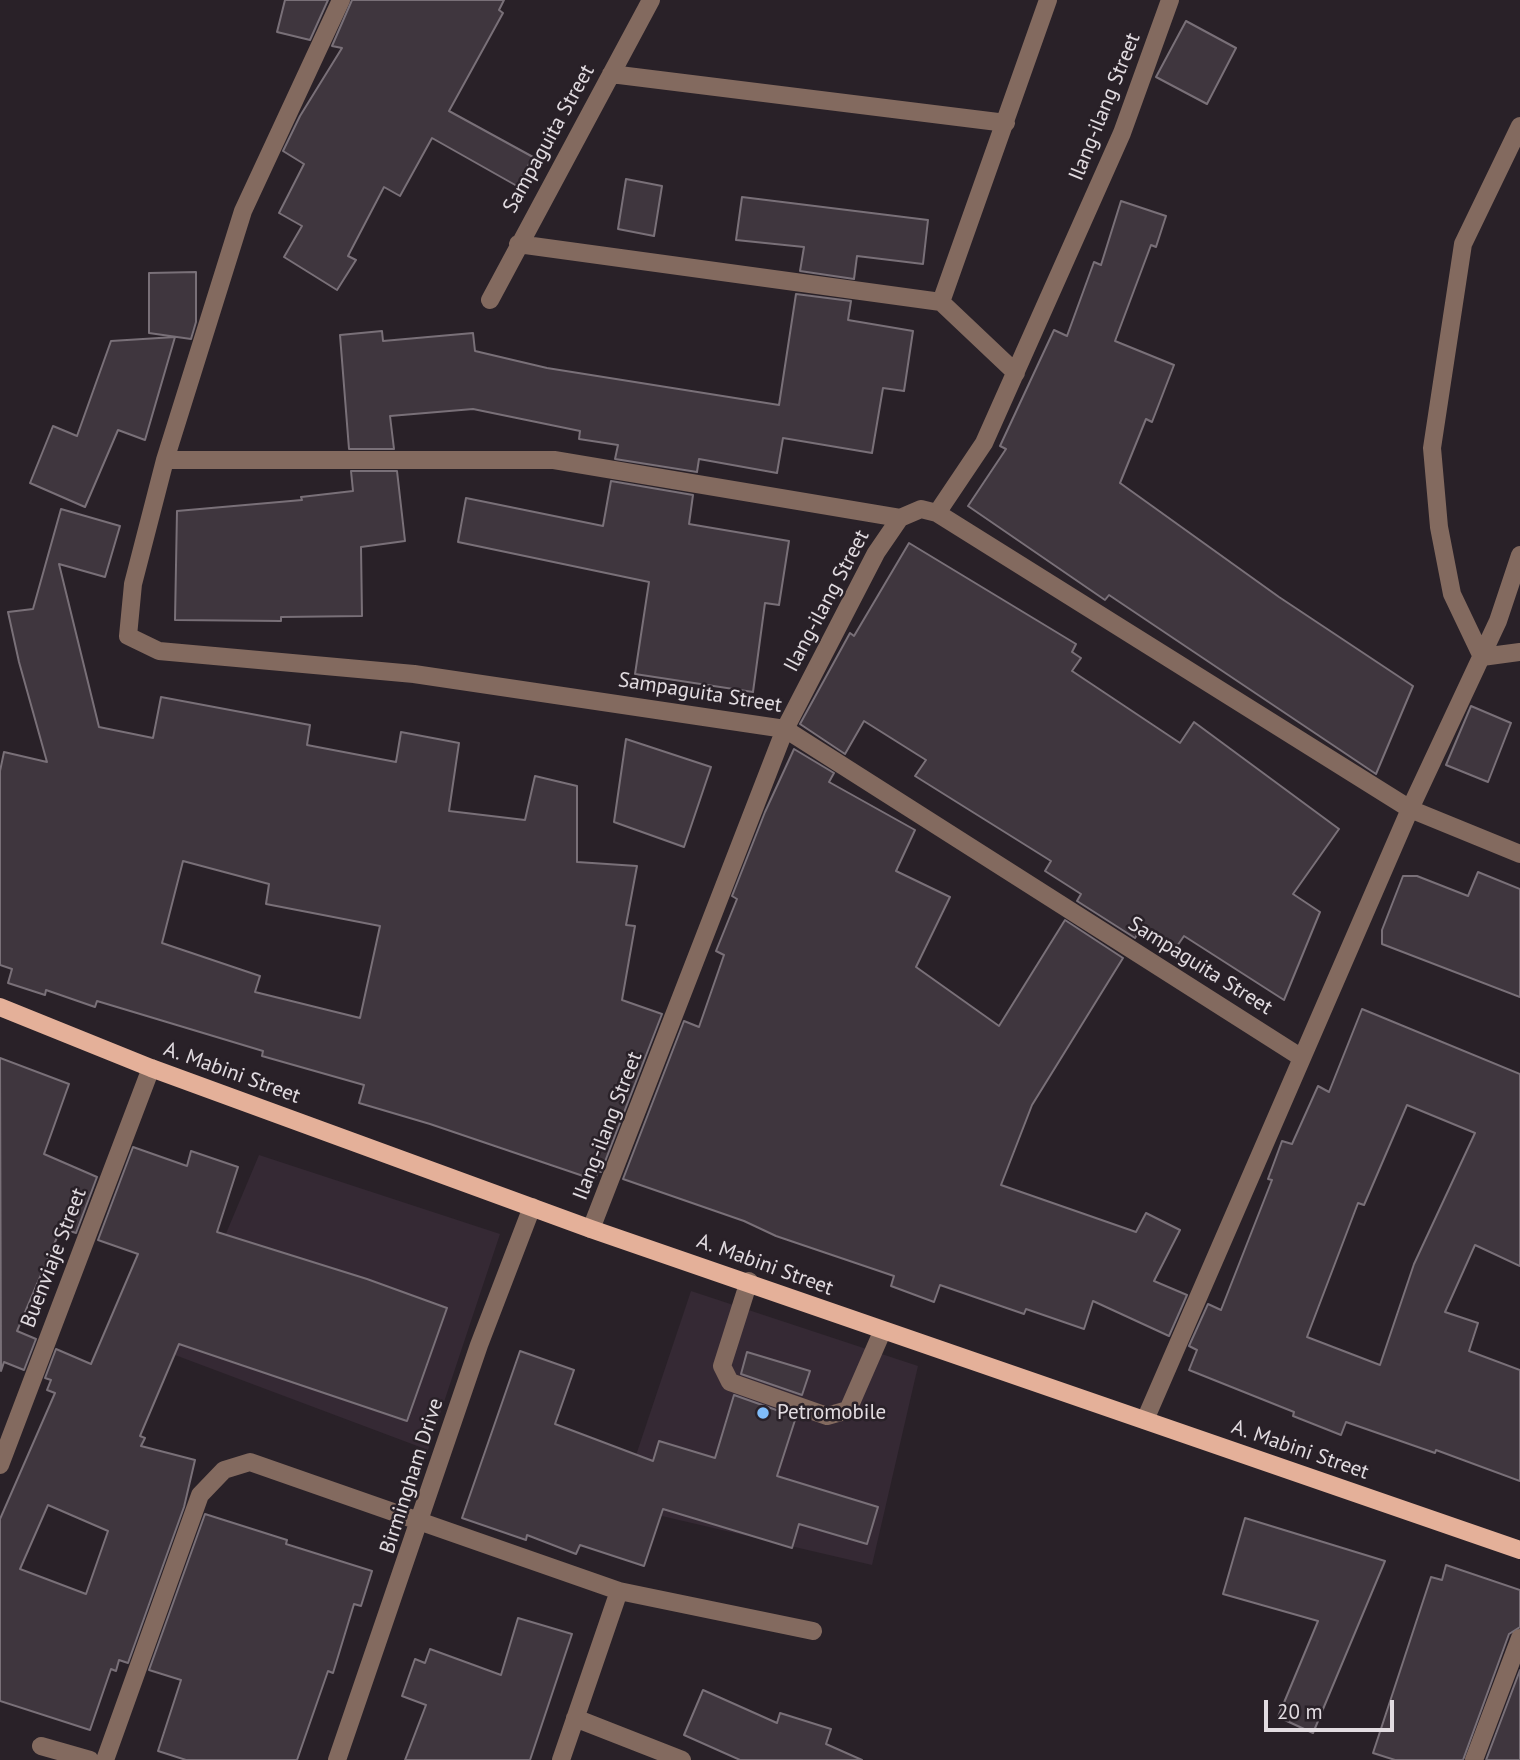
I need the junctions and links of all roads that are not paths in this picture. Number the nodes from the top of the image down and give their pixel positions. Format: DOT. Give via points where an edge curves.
graph roads {
  1 [pos="341,0"];
  2 [pos="651,0"];
  3 [pos="1048,0"];
  4 [pos="1170,0"];
  5 [pos="611,74"];
  6 [pos="1006,123"];
  7 [pos="1520,126"];
  8 [pos="518,244"];
  9 [pos="490,300"];
  10 [pos="941,302"];
  11 [pos="1016,373"];
  12 [pos="165,460"];
  13 [pos="937,513"];
  14 [pos="900,518"];
  15 [pos="1520,555"];
  16 [pos="1520,652"];
  17 [pos="1482,657"];
  18 [pos="785,729"];
  19 [pos="1410,809"];
  20 [pos="1520,854"];
  21 [pos="0,1007"];
  22 [pos="1302,1058"];
  23 [pos="151,1068"];
  24 [pos="532,1207"];
  25 [pos="591,1229"];
  26 [pos="749,1281"];
  27 [pos="882,1332"];
  28 [pos="1145,1420"];
  29 [pos="0,1465"];
  30 [pos="421,1523"];
  31 [pos="1520,1550"];
  32 [pos="619,1591"];
  33 [pos="813,1631"];
  34 [pos="1520,1638"];
  35 [pos="575,1718"];
  36 [pos="41,1746"];
  37 [pos="90,1760"];
  38 [pos="105,1760"];
  39 [pos="337,1760"];
  40 [pos="561,1760"];
  41 [pos="682,1760"];
  42 [pos="1474,1760"];
  1 -- 12 [label="street" via="243,211"];
  2 -- 5 [label="street, Sampaguita Street"];
  3 -- 6 [label="street"];
  4 -- 11 [label="street, Ilang-ilang Street" via="1122,134"];
  5 -- 6 [label="street"];
  5 -- 8 [label="street, Sampaguita Street"];
  6 -- 10 [label="street"];
  7 -- 17 [label="street" via="1463,244 1432,448 1439,527 1452,594"];
  8 -- 9 [label="street, Sampaguita Street"];
  8 -- 10 [label="street"];
  10 -- 11 [label="street"];
  11 -- 13 [label="street, Ilang-ilang Street" via="984,443"];
  12 -- 14 [label="street" via="554,460"];
  12 -- 18 [label="street, Sampaguita Street" via="133,584 128,636 159,651 414,674"];
  13 -- 14 [label="street" via="921,509"];
  13 -- 19 [label="street"];
  14 -- 18 [label="street, Ilang-ilang Street" via="876,553"];
  15 -- 17 [label="street"];
  16 -- 17 [label="street"];
  17 -- 19 [label="street"];
  18 -- 22 [label="street, Sampaguita Street"];
  18 -- 25 [label="street, Ilang-ilang Street"];
  19 -- 20 [label="street"];
  19 -- 22 [label="street"];
  21 -- 23 [label="main road, A. Mabini Street"];
  22 -- 28 [label="street"];
  23 -- 24 [label="main road, A. Mabini Street"];
  23 -- 29 [label="street, Buenviaje Street"];
  24 -- 25 [label="main road, A. Mabini Street"];
  24 -- 30 [label="street, Birmingham Drive" via="479,1345"];
  25 -- 26 [label="main road, A. Mabini Street"];
  26 -- 27 [label="main road, A. Mabini Street"];
  26 -- 27 [label="street" via="722,1366 730,1382 837,1416 848,1410"];
  27 -- 28 [label="main road, A. Mabini Street"];
  28 -- 31 [label="main road, A. Mabini Street"];
  30 -- 32 [label="street"];
  30 -- 38 [label="street" via="250,1462 223,1470 200,1495"];
  30 -- 39 [label="street, Birmingham Drive"];
  32 -- 33 [label="street"];
  32 -- 35 [label="street"];
  34 -- 42 [label="street"];
  35 -- 40 [label="street"];
  35 -- 41 [label="street"];
  36 -- 37 [label="street"];
}
